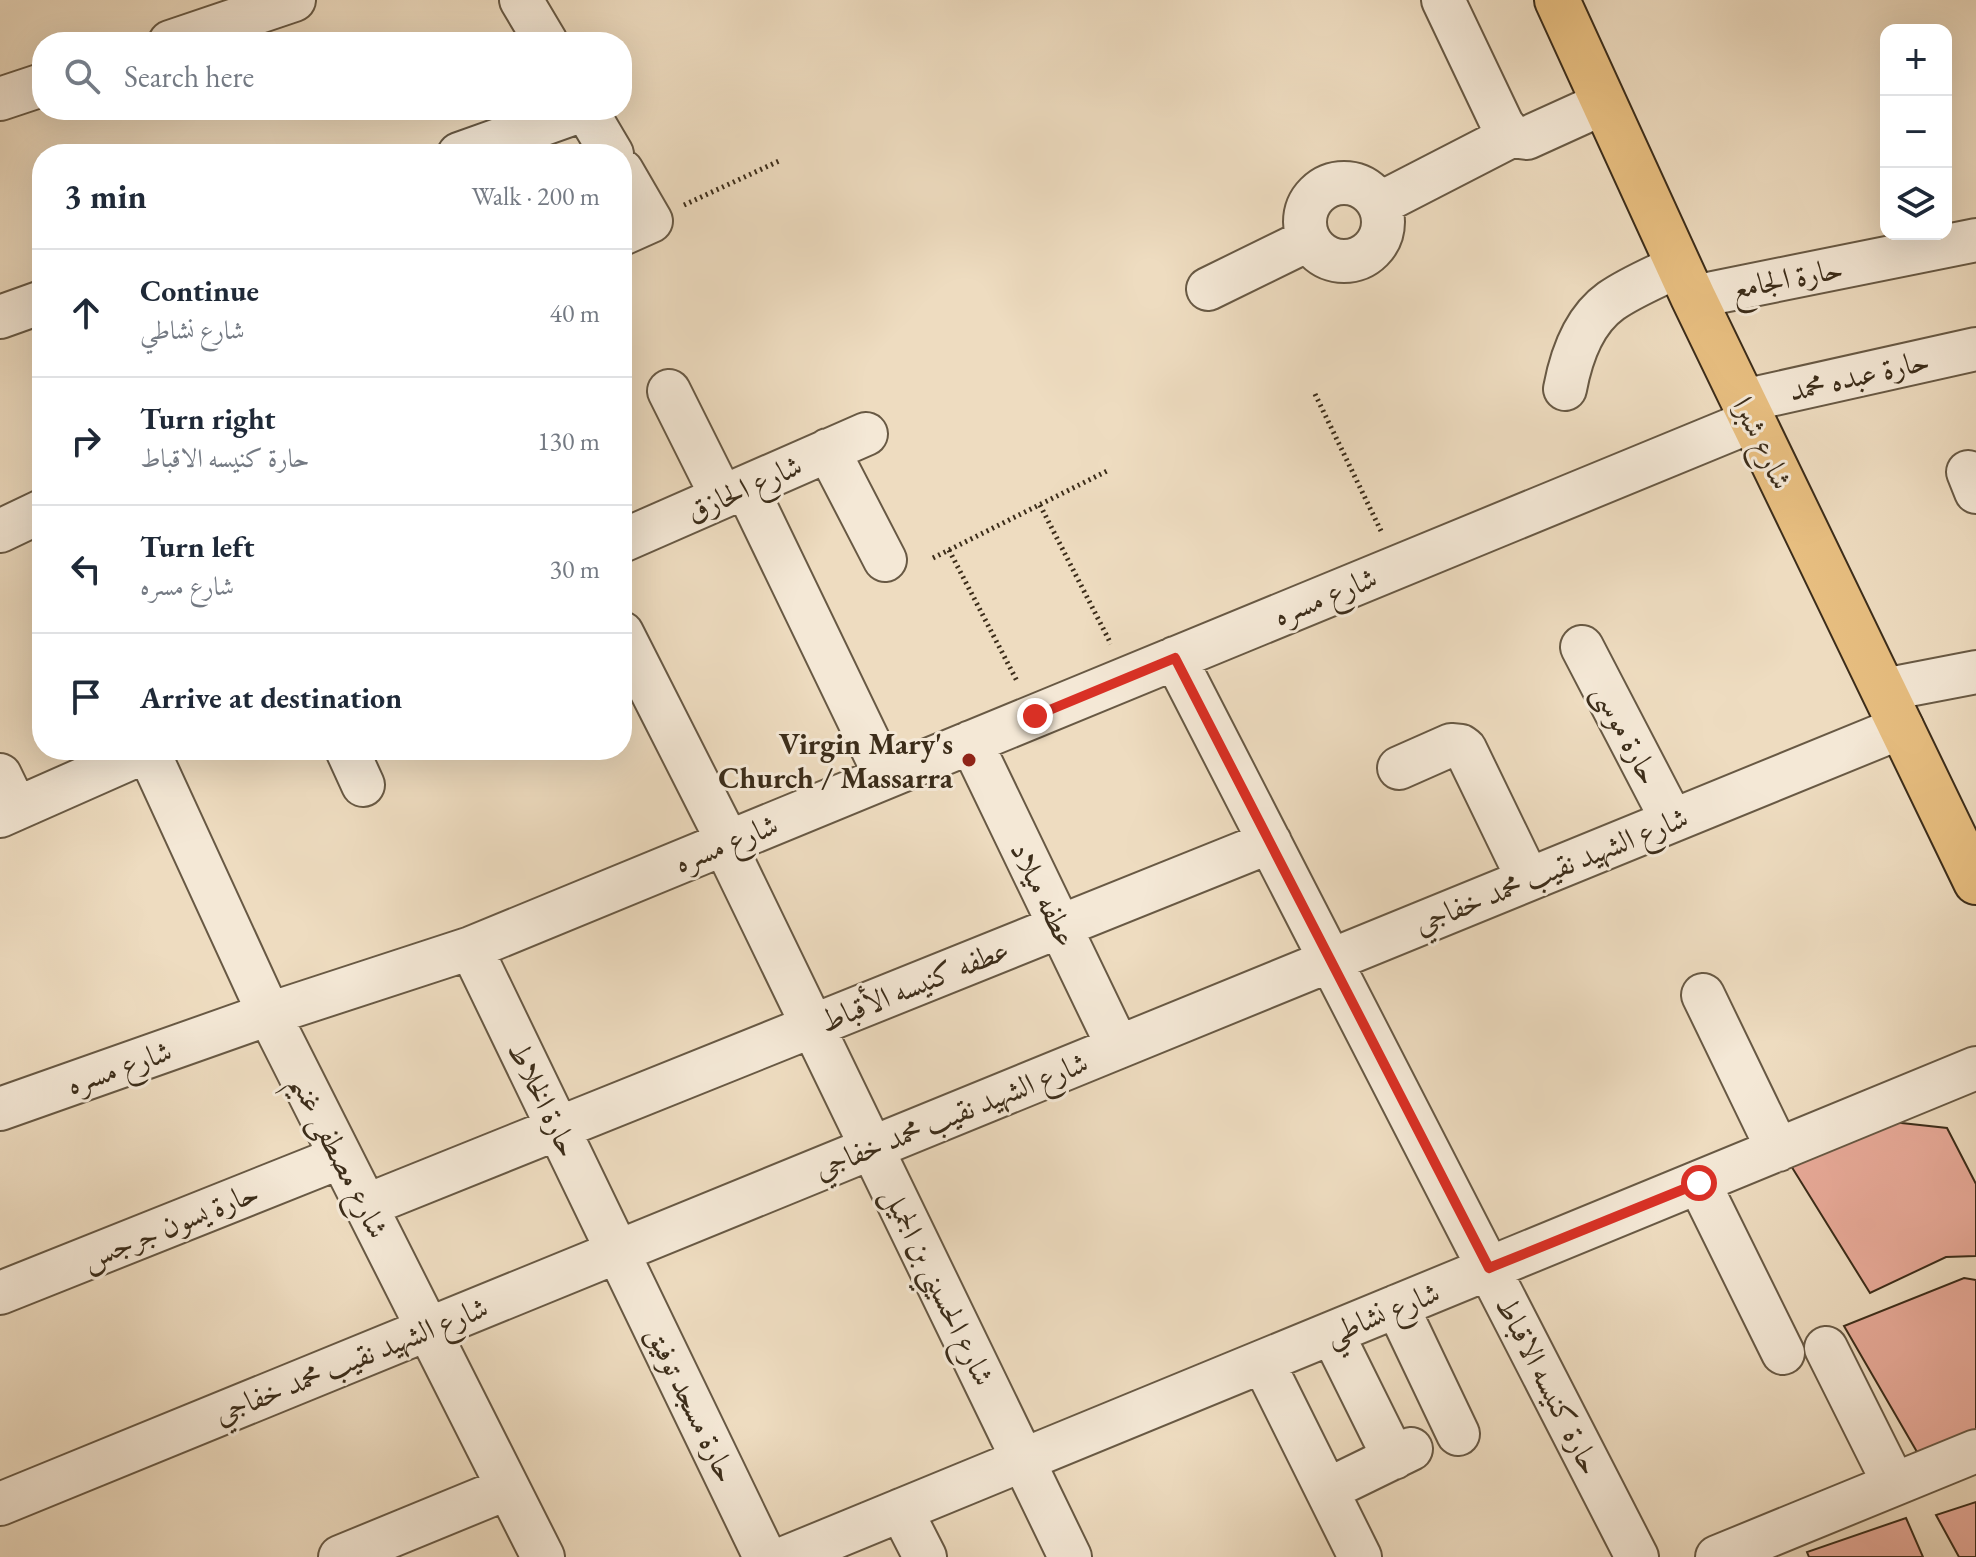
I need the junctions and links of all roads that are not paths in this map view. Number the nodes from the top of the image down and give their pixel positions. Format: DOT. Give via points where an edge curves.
graph roads {
  1 [pos="294,0"];
  2 [pos="521,0"];
  3 [pos="1443,0"];
  4 [pos="1557,0"];
  5 [pos="200,32"];
  6 [pos="540,32"];
  7 [pos="32,88"];
  8 [pos="0,99"];
  9 [pos="1604,103"];
  10 [pos="556,120"];
  11 [pos="591,120"];
  12 [pos="1511,136"];
  13 [pos="488,144"];
  14 [pos="606,144"];
  15 [pos="1379,204"];
  16 [pos="1308,240"];
  17 [pos="1976,240"];
  18 [pos="1685,281"];
  19 [pos="1208,289"];
  20 [pos="32,306"];
  21 [pos="0,317"];
  22 [pos="1976,349"];
  23 [pos="1565,389"];
  24 [pos="669,391"];
  25 [pos="1748,411"];
  26 [pos="734,492"];
  27 [pos="32,516"];
  28 [pos="0,531"];
  29 [pos="632,537"];
  30 [pos="885,560"];
  31 [pos="1582,647"];
  32 [pos="632,653"];
  33 [pos="1154,666"];
  34 [pos="1976,672"];
  35 [pos="1892,709"];
  36 [pos="975,740"];
  37 [pos="120,760"];
  38 [pos="154,760"];
  39 [pos="1399,768"];
  40 [pos="886,777"];
  41 [pos="5,800"];
  42 [pos="1672,820"];
  43 [pos="1270,842"];
  44 [pos="726,843"];
  45 [pos="1528,879"];
  46 [pos="1976,882"];
  47 [pos="1060,926"];
  48 [pos="471,948"];
  49 [pos="1330,960"];
  50 [pos="1703,995"];
  51 [pos="269,1014"];
  52 [pos="813,1026"];
  53 [pos="1118,1047"];
  54 [pos="1976,1068"];
  55 [pos="0,1109"];
  56 [pos="558,1128"];
  57 [pos="872,1147"];
  58 [pos="1778,1150"];
  59 [pos="341,1157"];
  60 [pos="1699,1183"];
  61 [pos="365,1206"];
  62 [pos="618,1251"];
  63 [pos="1489,1268"];
  64 [pos="0,1293"];
  65 [pos="1397,1306"];
  66 [pos="427,1329"];
  67 [pos="1332,1333"];
  68 [pos="1826,1348"];
  69 [pos="1783,1353"];
  70 [pos="1263,1362"];
  71 [pos="1458,1434"];
  72 [pos="1976,1451"];
  73 [pos="1023,1460"];
  74 [pos="1894,1484"];
  75 [pos="508,1488"];
  76 [pos="1327,1490"];
  77 [pos="0,1504"];
  78 [pos="901,1510"];
  79 [pos="340,1557"];
  80 [pos="543,1557"];
  81 [pos="765,1557"];
  82 [pos="787,1557"];
  83 [pos="925,1557"];
  84 [pos="1070,1557"];
  85 [pos="1360,1557"];
  86 [pos="1637,1557"];
  87 [pos="1717,1557"];
  1 -- 5 [label="street"];
  2 -- 6 [label="street"];
  3 -- 12 [label="street"];
  4 -- 9 [label="main road, شارع شبرا"];
  7 -- 8 [label="street"];
  9 -- 12 [label="street" via="1527,138"];
  9 -- 18 [label="main road, شارع شبرا"];
  10 -- 13 [label="street"];
  11 -- 14 [label="street"];
  12 -- 15 [label="street"];
  15 -- 16 [label="street" via="1350,183 1326,187 1308,204"];
  15 -- 16 [label="street" via="1383,228 1361,257 1337,261"];
  16 -- 19 [label="street"];
  17 -- 18 [label="street, حارة الجامع"];
  18 -- 23 [label="street, حارة الجامع" via="1610,302 1579,341"];
  18 -- 25 [label="main road, شارع شبرا"];
  20 -- 21 [label="street"];
  22 -- 25 [label="street, حارة عبده محمد"];
  24 -- 26 [label="street"];
  25 -- 33 [label="street, شارع مسره" via="1398,566"];
  25 -- 35 [label="main road, شارع شبرا"];
  26 -- 29 [label="street, شارع الحازق"];
  26 -- 30 [label="street, شارع الحازق" via="847,442"];
  26 -- 40 [label="street"];
  27 -- 28 [label="street"];
  31 -- 42 [label="street, حارة موسى"];
  32 -- 44 [label="street, شارع الحسيني بن الجميل"];
  33 -- 36 [label="street, شارع مسره"];
  33 -- 36 [label="street" via="1158,677 1145,690 1008,750"];
  33 -- 43 [label="street, حارة كنيسه الاقباط"];
  34 -- 35 [label="street, شارع الشهيد نقيب محمد خفاجي"];
  35 -- 42 [label="street, شارع الشهيد نقيب محمد خفاجي"];
  35 -- 46 [label="main road, شارع شبرا"];
  36 -- 40 [label="street, شارع مسره"];
  36 -- 47 [label="street, عطفه ميلاد"];
  37 -- 41 [label="street"];
  38 -- 51 [label="street, شارع مصطفى غنيم"];
  39 -- 45 [label="street" via="1451,745 1465,749"];
  40 -- 44 [label="street, شارع مسره"];
  42 -- 45 [label="street, شارع الشهيد نقيب محمد خفاجي"];
  43 -- 47 [label="street, عطفه كنيسه الأقباط"];
  43 -- 49 [label="street, حارة كنيسه الاقباط"];
  44 -- 48 [label="street, شارع مسره"];
  44 -- 52 [label="street, شارع الحسيني بن الجميل"];
  45 -- 49 [label="street, شارع الشهيد نقيب محمد خفاجي"];
  47 -- 52 [label="street, عطفه كنيسه الأقباط"];
  47 -- 53 [label="street, عطفه ميلاد"];
  48 -- 51 [label="street, شارع مسره"];
  48 -- 56 [label="street, حارة الخلاط"];
  49 -- 53 [label="street, شارع الشهيد نقيب محمد خفاجي"];
  49 -- 63 [label="street, حارة كنيسه الاقباط"];
  50 -- 58 [label="street"];
  51 -- 55 [label="street, شارع مسره"];
  51 -- 59 [label="street, شارع مصطفى غنيم"];
  52 -- 56 [label="street, عطفه كنيسه الأقباط"];
  52 -- 57 [label="street, شارع الحسيني بن الجميل"];
  53 -- 57 [label="street, شارع الشهيد نقيب محمد خفاجي"];
  54 -- 58 [label="street, شارع نشاطي"];
  56 -- 61 [label="street, عطفه كنيسه الأقباط"];
  56 -- 62 [label="street, حارة الخلاط"];
  57 -- 62 [label="street, شارع الشهيد نقيب محمد خفاجي"];
  57 -- 73 [label="street, شارع الحسيني بن الجميل"];
  58 -- 60 [label="street, شارع نشاطي"];
  59 -- 61 [label="street, شارع مصطفى غنيم"];
  59 -- 64 [label="street, حارة يسون جرجس"];
  60 -- 63 [label="street, شارع نشاطي"];
  60 -- 69 [label="street"];
  61 -- 66 [label="street, شارع مصطفى غنيم"];
  62 -- 66 [label="street, شارع الشهيد نقيب محمد خفاجي"];
  62 -- 81 [label="street, حارة مسجد توفيق"];
  63 -- 65 [label="street, شارع نشاطي"];
  63 -- 86 [label="street, حارة كنيسه الاقباط"];
  65 -- 67 [label="street, شارع نشاطي"];
  65 -- 71 [label="street"];
  66 -- 75 [label="street, شارع مصطفى غنيم"];
  66 -- 77 [label="street, شارع الشهيد نقيب محمد خفاجي"];
  67 -- 70 [label="street, شارع نشاطي"];
  67 -- 76 [label="street" via="1403,1453"];
  68 -- 74 [label="street"];
  70 -- 73 [label="street, شارع نشاطي"];
  70 -- 76 [label="street"];
  72 -- 74 [label="street"];
  73 -- 78 [label="street, شارع نشاطي"];
  73 -- 84 [label="street, شارع الحسيني بن الجميل"];
  74 -- 87 [label="street"];
  75 -- 79 [label="street"];
  75 -- 80 [label="street, شارع مصطفى غنيم"];
  76 -- 85 [label="street"];
  78 -- 82 [label="street, شارع نشاطي"];
  78 -- 83 [label="street"];
}
